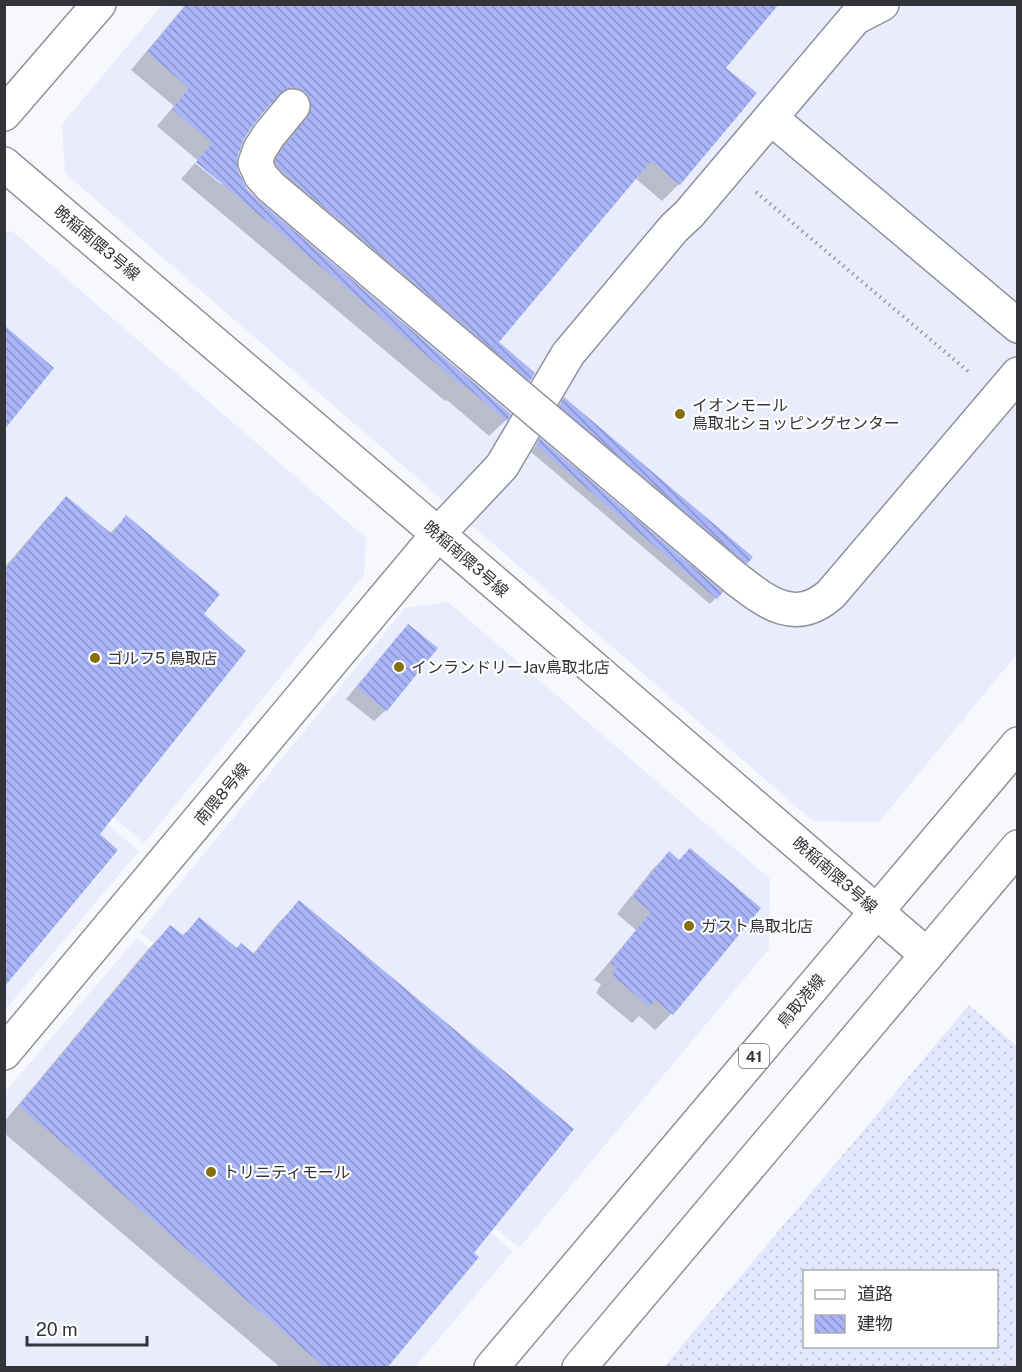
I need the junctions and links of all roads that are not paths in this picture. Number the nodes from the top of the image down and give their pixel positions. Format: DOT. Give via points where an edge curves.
graph roads {
  1 [pos="99,4"];
  2 [pos="882,4"];
  3 [pos="293,106"];
  4 [pos="4,114"];
  5 [pos="771,118"];
  6 [pos="4,164"];
  7 [pos="1017,327"];
  8 [pos="1008,386"];
  9 [pos="438,534"];
  10 [pos="1017,744"];
  11 [pos="1017,847"];
  12 [pos="877,911"];
  13 [pos="927,955"];
  14 [pos="4,1053"];
  15 [pos="491,1368"];
  16 [pos="579,1368"];
  1 -- 4 [label="street"];
  2 -- 5 [label="street, 南隈8号線" via="855,18"];
  3 -- 8 [label="street, bridge" via="269,135 255,163 271,187 768,602 795,610 821,603"];
  5 -- 7 [label="street"];
  5 -- 9 [label="street, 南隈8号線" via="567,354 502,466"];
  6 -- 9 [label="street, 晩稲南隈3号線"];
  9 -- 12 [label="street, 晩稲南隈3号線"];
  9 -- 14 [label="street, 南隈8号線"];
  10 -- 12 [label="street, 鳥取港線 / 41"];
  11 -- 13 [label="street"];
  12 -- 13 [label="street, 晩稲南隈3号線"];
  12 -- 15 [label="street, 鳥取港線 / 41"];
  13 -- 16 [label="street"];
}
